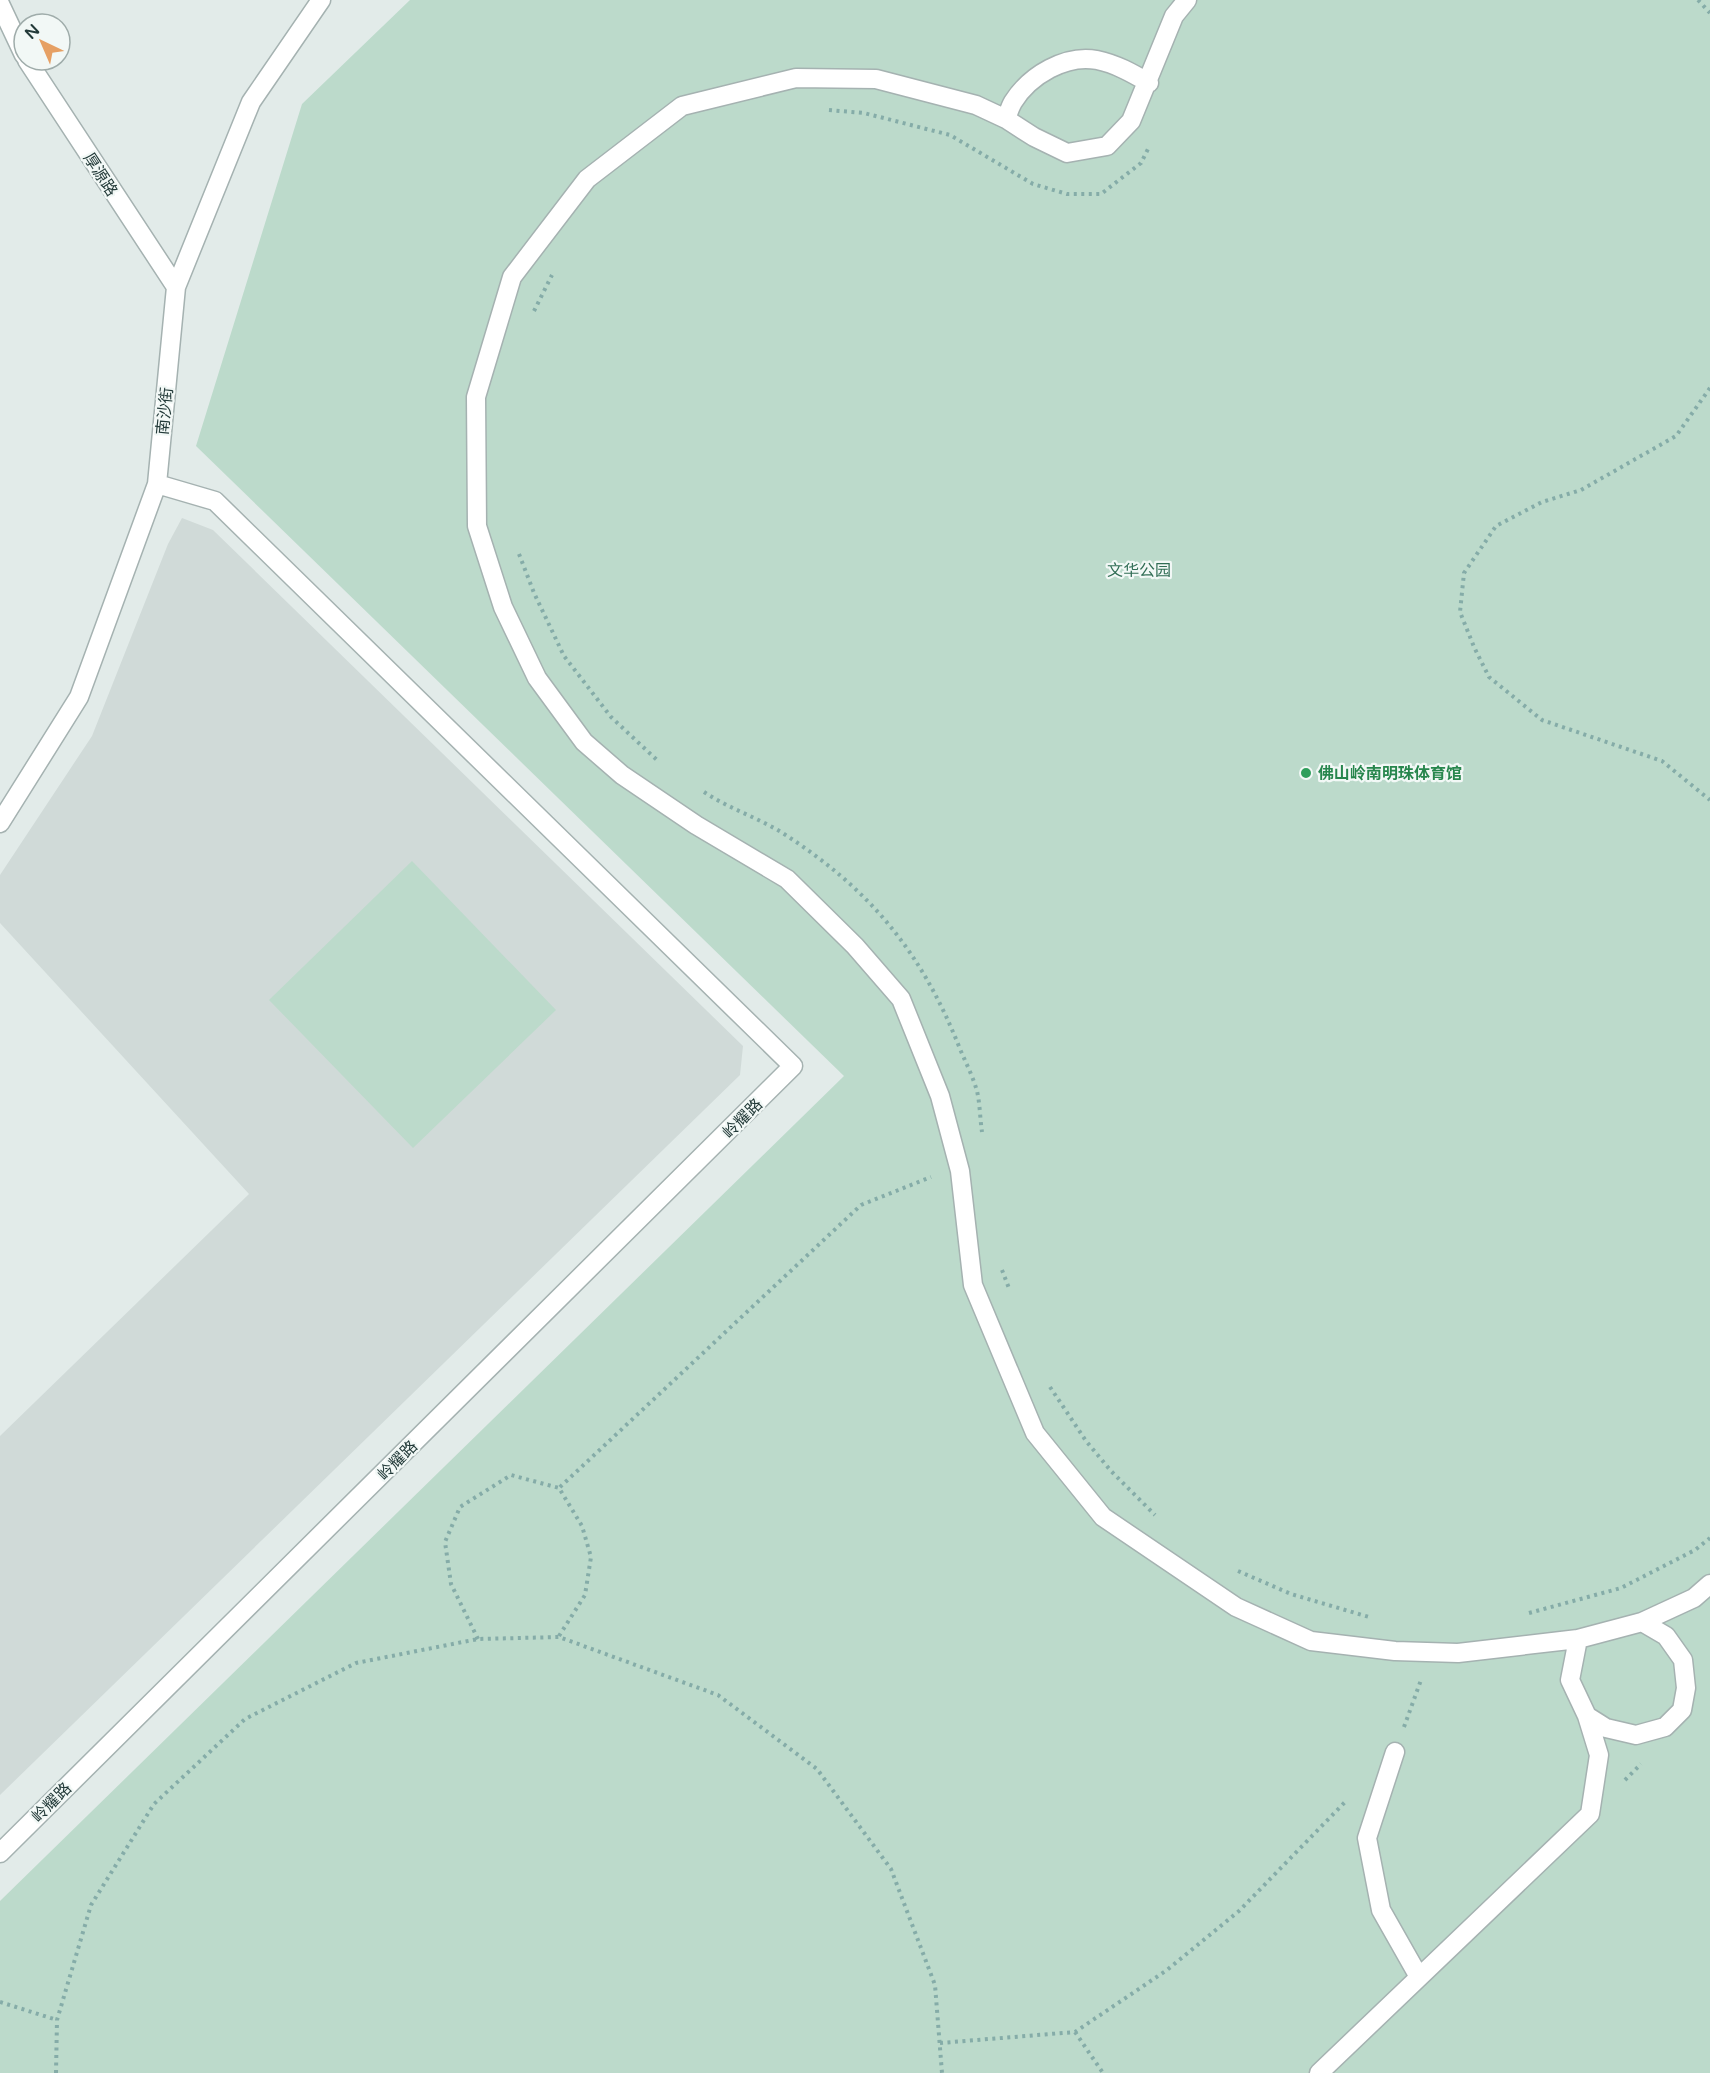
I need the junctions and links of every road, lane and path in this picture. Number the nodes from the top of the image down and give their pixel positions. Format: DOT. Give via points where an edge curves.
graph roads {
  1 [pos="321,0"];
  2 [pos="1187,0"];
  3 [pos="1698,0"];
  4 [pos="0,4"];
  5 [pos="1710,13"];
  6 [pos="12,30"];
  7 [pos="35,72"];
  8 [pos="1149,82"];
  9 [pos="818,109"];
  10 [pos="1006,119"];
  11 [pos="1153,137"];
  12 [pos="554,272"];
  13 [pos="176,287"];
  14 [pos="531,320"];
  15 [pos="1710,388"];
  16 [pos="157,484"];
  17 [pos="519,553"];
  18 [pos="660,764"];
  19 [pos="695,786"];
  20 [pos="1710,800"];
  21 [pos="0,823"];
  22 [pos="982,1137"];
  23 [pos="960,1171"];
  24 [pos="1001,1259"];
  25 [pos="1010,1293"];
  26 [pos="1045,1377"];
  27 [pos="559,1488"];
  28 [pos="1160,1519"];
  29 [pos="1710,1538"];
  30 [pos="1237,1570"];
  31 [pos="1710,1584"];
  32 [pos="1526,1614"];
  33 [pos="1380,1618"];
  34 [pos="1642,1622"];
  35 [pos="559,1637"];
  36 [pos="478,1639"];
  37 [pos="1578,1639"];
  38 [pos="1431,1653"];
  39 [pos="1587,1716"];
  40 [pos="1395,1752"];
  41 [pos="1354,1794"];
  42 [pos="0,1853"];
  43 [pos="1419,1977"];
  44 [pos="0,2002"];
  45 [pos="57,2020"];
  46 [pos="1075,2032"];
  47 [pos="940,2043"];
  48 [pos="56,2073"];
  49 [pos="942,2073"];
  50 [pos="1104,2073"];
  51 [pos="1319,2073"];
  1 -- 13 [label="street, 南沙街" via="251,102"];
  2 -- 8 [label="street" via="1174,16"];
  3 -- 5 [label="path"];
  4 -- 6 [label="street"];
  7 -- 13 [label="street, 厚源路"];
  8 -- 10 [label="street" via="1095,60 1064,62 1034,80 1013,102"];
  8 -- 10 [label="street" via="1131,121 1107,146 1067,153"];
  9 -- 11 [label="path" via="864,112 950,135 1033,184 1067,194 1101,194 1141,163"];
  10 -- 23 [label="street" via="976,105 876,79 796,78 682,106 587,179 512,277 476,397 477,526 503,607 537,678 584,742 622,775 696,825 788,879 871,963 901,999 940,1096"];
  12 -- 14 [label="path"];
  13 -- 16 [label="street, 南沙街"];
  15 -- 20 [label="path" via="1676,436 1581,490 1542,502 1496,526 1464,573 1461,612 1489,677 1542,720 1662,761"];
  16 -- 21 [label="street, 南沙街" via="79,697"];
  16 -- 42 [label="street, 岭耀路" via="215,501 793,1066"];
  17 -- 18 [label="path" via="564,656 611,717"];
  19 -- 22 [label="path" via="779,831 828,865 892,926 924,971 953,1031 977,1092"];
  23 -- 27 [label="path" via="941,1173 861,1205"];
  23 -- 38 [label="street" via="973,1285 1035,1433 1103,1517 1236,1608 1311,1641"];
  24 -- 25 [label="path"];
  26 -- 28 [label="path" via="1086,1441"];
  27 -- 35 [label="path" via="582,1526 591,1557 585,1595"];
  27 -- 36 [label="path" via="511,1475 460,1507 445,1542 451,1584"];
  29 -- 32 [label="path" via="1695,1550 1621,1588"];
  30 -- 33 [label="path" via="1291,1594"];
  31 -- 34 [label="street" via="1694,1598"];
  34 -- 37 [label="street"];
  34 -- 39 [label="street" via="1666,1636 1683,1660 1686,1688 1682,1710 1665,1727 1636,1735 1606,1728"];
  35 -- 36 [label="path"];
  35 -- 47 [label="path" via="718,1695 817,1769 891,1869 935,1985"];
  36 -- 45 [label="path" via="356,1663 245,1719 154,1804 91,1905"];
  37 -- 38 [label="street"];
  37 -- 39 [label="street" via="1570,1680"];
  38 -- 40 [label="path"];
  39 -- 43 [label="street" via="1599,1755 1590,1814"];
  40 -- 43 [label="street" via="1367,1838 1381,1910"];
  41 -- 46 [label="path" via="1239,1911 1167,1970"];
  43 -- 51 [label="street"];
  44 -- 45 [label="path"];
  45 -- 48 [label="path"];
  46 -- 47 [label="path"];
  46 -- 50 [label="path"];
  47 -- 49 [label="path"];
}
